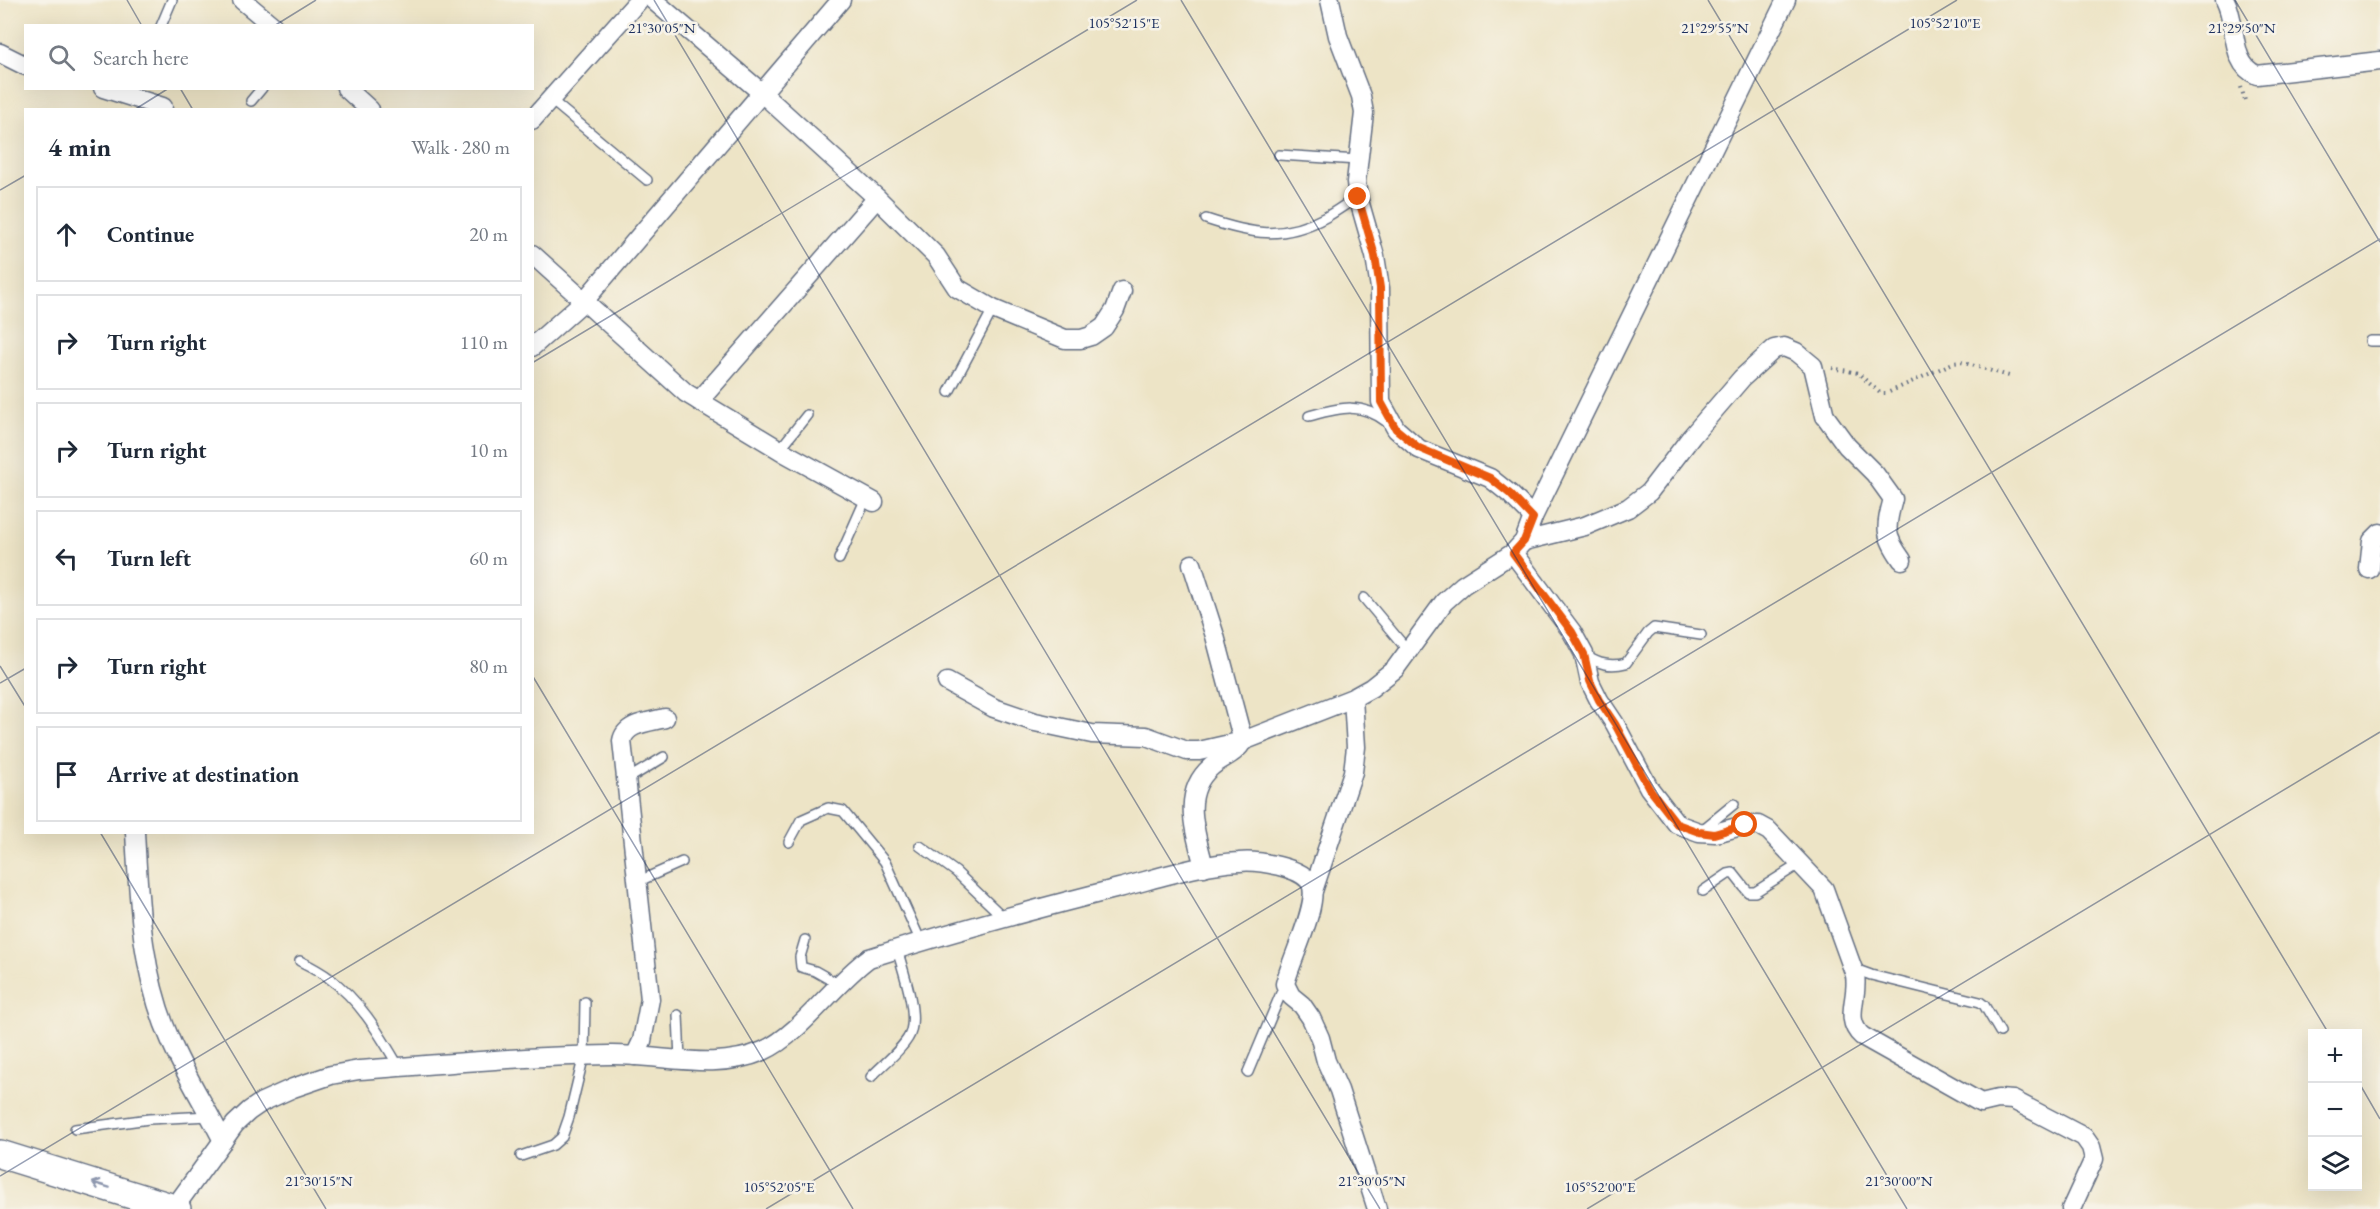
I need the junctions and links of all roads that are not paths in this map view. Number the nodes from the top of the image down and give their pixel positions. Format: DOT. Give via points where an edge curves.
graph roads {
  1 [pos="172,0"];
  2 [pos="242,0"];
  3 [pos="639,0"];
  4 [pos="653,0"];
  5 [pos="841,0"];
  6 [pos="1330,0"];
  7 [pos="1786,0"];
  8 [pos="2225,0"];
  9 [pos="162,24"];
  10 [pos="271,24"];
  11 [pos="0,54"];
  12 [pos="2380,61"];
  13 [pos="24,65"];
  14 [pos="109,90"];
  15 [pos="260,90"];
  16 [pos="348,90"];
  17 [pos="762,93"];
  18 [pos="551,100"];
  19 [pos="251,101"];
  20 [pos="163,107"];
  21 [pos="368,108"];
  22 [pos="534,118"];
  23 [pos="1279,155"];
  24 [pos="1358,160"];
  25 [pos="647,180"];
  26 [pos="1358,197"];
  27 [pos="877,198"];
  28 [pos="1206,219"];
  29 [pos="534,256"];
  30 [pos="1122,291"];
  31 [pos="585,300"];
  32 [pos="993,309"];
  33 [pos="534,345"];
  34 [pos="949,392"];
  35 [pos="699,401"];
  36 [pos="807,415"];
  37 [pos="1309,416"];
  38 [pos="1396,429"];
  39 [pos="780,449"];
  40 [pos="870,500"];
  41 [pos="1533,518"];
  42 [pos="2380,533"];
  43 [pos="1518,547"];
  44 [pos="839,559"];
  45 [pos="1902,560"];
  46 [pos="1192,564"];
  47 [pos="2369,568"];
  48 [pos="1364,598"];
  49 [pos="1701,635"];
  50 [pos="1408,652"];
  51 [pos="1584,654"];
  52 [pos="947,682"];
  53 [pos="1353,698"];
  54 [pos="665,718"];
  55 [pos="1243,741"];
  56 [pos="664,757"];
  57 [pos="626,780"];
  58 [pos="1734,804"];
  59 [pos="1699,832"];
  60 [pos="135,834"];
  61 [pos="789,842"];
  62 [pos="920,846"];
  63 [pos="682,862"];
  64 [pos="1801,863"];
  65 [pos="1204,867"];
  66 [pos="637,882"];
  67 [pos="1313,891"];
  68 [pos="1703,891"];
  69 [pos="1003,917"];
  70 [pos="805,940"];
  71 [pos="921,942"];
  72 [pos="897,949"];
  73 [pos="1848,960"];
  74 [pos="300,961"];
  75 [pos="838,984"];
  76 [pos="1285,984"];
  77 [pos="585,1002"];
  78 [pos="678,1015"];
  79 [pos="2000,1032"];
  80 [pos="584,1055"];
  81 [pos="635,1056"];
  82 [pos="680,1060"];
  83 [pos="399,1067"];
  84 [pos="1248,1072"];
  85 [pos="871,1077"];
  86 [pos="210,1116"];
  87 [pos="75,1129"];
  88 [pos="223,1141"];
  89 [pos="0,1154"];
  90 [pos="521,1156"];
  91 [pos="175,1208"];
  92 [pos="1377,1209"];
  93 [pos="2071,1209"];
  1 -- 9 [label="lane"];
  2 -- 10 [label="street"];
  3 -- 18 [label="street"];
  4 -- 17 [label="street"];
  5 -- 17 [label="street"];
  6 -- 24 [label="street" via="1364,113"];
  7 -- 41 [label="street"];
  8 -- 12 [label="street" via="2241,62 2247,71 2257,75"];
  11 -- 13 [label="street"];
  14 -- 20 [label="street"];
  15 -- 19 [label="lane"];
  16 -- 21 [label="street"];
  17 -- 27 [label="street"];
  17 -- 31 [label="street"];
  18 -- 22 [label="street"];
  18 -- 25 [label="lane"];
  23 -- 24 [label="lane"];
  24 -- 26 [label="street"];
  26 -- 28 [label="lane" via="1291,233 1262,233"];
  26 -- 38 [label="street" via="1380,288 1381,402"];
  27 -- 32 [label="street" via="936,256 957,288"];
  27 -- 35 [label="street"];
  29 -- 31 [label="street"];
  30 -- 32 [label="street" via="1104,327 1082,339 1065,339"];
  31 -- 33 [label="street"];
  31 -- 35 [label="street"];
  32 -- 34 [label="lane"];
  35 -- 39 [label="street"];
  36 -- 39 [label="lane"];
  37 -- 38 [label="lane" via="1332,410 1368,409"];
  38 -- 41 [label="street" via="1419,448 1490,478"];
  39 -- 40 [label="street"];
  40 -- 44 [label="lane"];
  41 -- 43 [label="street"];
  42 -- 47 [label="street" via="2372,541"];
  43 -- 45 [label="street" via="1628,508 1649,492 1742,378 1774,349 1784,347 1813,366 1825,416 1893,499 1886,526 1889,542"];
  43 -- 50 [label="street" via="1444,602"];
  43 -- 51 [label="street"];
  46 -- 55 [label="street"];
  48 -- 50 [label="lane"];
  49 -- 51 [label="lane" via="1654,628 1626,663 1618,665 1597,662"];
  50 -- 53 [label="street" via="1395,669"];
  51 -- 59 [label="street" via="1590,681 1649,788 1677,824"];
  52 -- 55 [label="street" via="994,708 1035,722 1092,734 1146,736 1187,751"];
  53 -- 55 [label="street"];
  53 -- 67 [label="street" via="1353,772"];
  54 -- 57 [label="street" via="635,726 624,734"];
  55 -- 65 [label="street" via="1238,750 1211,766 1194,792 1191,814"];
  56 -- 57 [label="lane"];
  57 -- 66 [label="street"];
  58 -- 59 [label="lane"];
  59 -- 64 [label="street" via="1714,834 1758,825"];
  60 -- 86 [label="street" via="141,935 149,978 169,1038"];
  61 -- 71 [label="lane" via="801,820 828,808 843,811 885,862"];
  62 -- 69 [label="lane" via="956,872"];
  63 -- 66 [label="lane"];
  64 -- 68 [label="lane" via="1755,892 1748,892 1733,873"];
  64 -- 73 [label="street" via="1824,889"];
  65 -- 67 [label="street" via="1262,862 1297,873 1310,881"];
  65 -- 69 [label="street"];
  66 -- 81 [label="street" via="650,999"];
  67 -- 76 [label="street" via="1310,913"];
  69 -- 71 [label="street"];
  70 -- 75 [label="lane" via="801,967"];
  71 -- 72 [label="street"];
  72 -- 75 [label="street" via="869,958"];
  72 -- 85 [label="lane" via="911,1006 911,1033"];
  73 -- 79 [label="lane" via="1860,971 1980,1002"];
  73 -- 93 [label="street" via="1857,986 1851,1023 1862,1036 1981,1103 2013,1100 2084,1137 2094,1159"];
  74 -- 83 [label="lane" via="330,978 364,1012"];
  75 -- 82 [label="street" via="786,1036 765,1050 741,1059"];
  76 -- 84 [label="lane"];
  76 -- 92 [label="street" via="1311,1018 1320,1038"];
  77 -- 80 [label="lane"];
  78 -- 82 [label="lane"];
  80 -- 81 [label="street"];
  80 -- 83 [label="street"];
  80 -- 90 [label="lane" via="561,1137 553,1145"];
  81 -- 82 [label="street"];
  83 -- 88 [label="street" via="331,1075 278,1094 249,1111"];
  86 -- 87 [label="lane"];
  86 -- 88 [label="street"];
  88 -- 91 [label="street"];
  91 -- 89 [label="street, one-way"];
}
